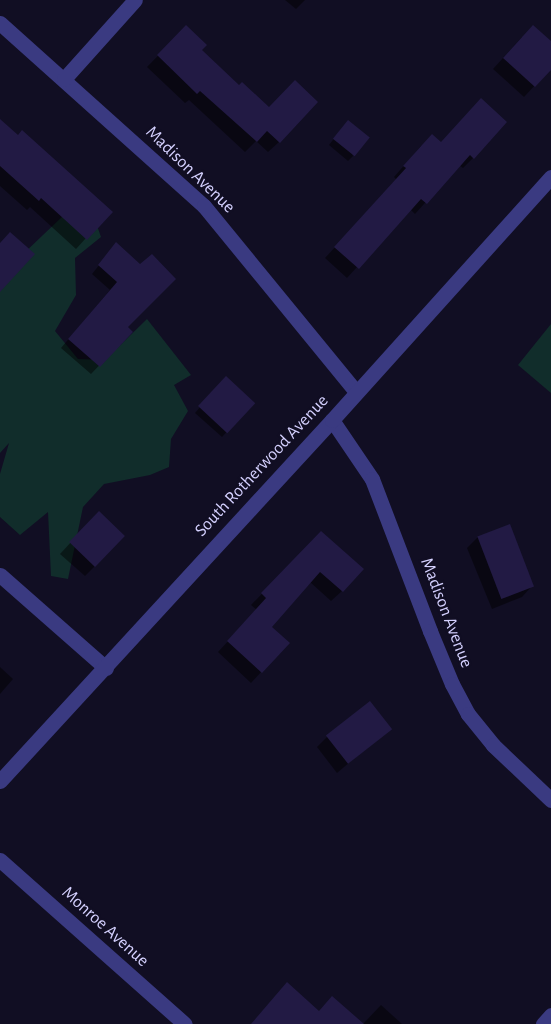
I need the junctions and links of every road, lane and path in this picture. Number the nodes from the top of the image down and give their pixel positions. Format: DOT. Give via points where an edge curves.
graph roads {
  1 [pos="135,0"];
  2 [pos="0,23"];
  3 [pos="64,79"];
  4 [pos="551,177"];
  5 [pos="356,392"];
  6 [pos="332,420"];
  7 [pos="0,575"];
  8 [pos="106,668"];
  9 [pos="0,781"];
  10 [pos="551,801"];
  11 [pos="0,860"];
  12 [pos="551,1015"];
  13 [pos="185,1024"];
  14 [pos="543,1024"];
  1 -- 3 [label="street"];
  2 -- 3 [label="street, Madison Avenue"];
  3 -- 5 [label="street, Madison Avenue" via="204,206"];
  4 -- 5 [label="street, South Rotherwood Avenue"];
  5 -- 6 [label="street, South Rotherwood Avenue"];
  6 -- 8 [label="street, South Rotherwood Avenue"];
  6 -- 10 [label="street, Madison Avenue" via="372,479 430,631 468,714 493,745"];
  7 -- 8 [label="street"];
  8 -- 9 [label="street, South Rotherwood Avenue"];
  11 -- 13 [label="street, Monroe Avenue"];
  12 -- 14 [label="street"];
}
